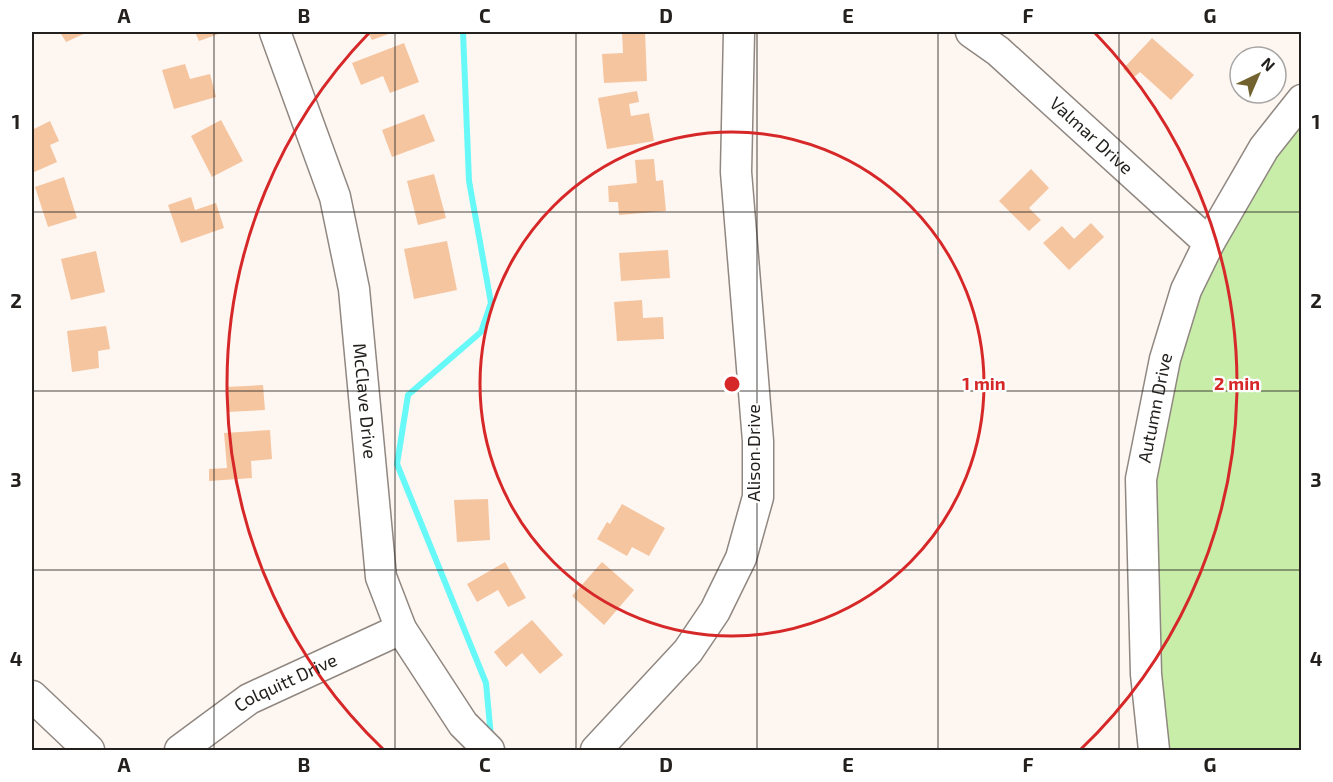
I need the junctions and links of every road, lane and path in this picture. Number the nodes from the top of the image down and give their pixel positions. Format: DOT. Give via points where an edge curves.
graph roads {
  1 [pos="275,32"];
  2 [pos="739,32"];
  3 [pos="971,32"];
  4 [pos="1302,100"];
  5 [pos="1209,243"];
  6 [pos="401,629"];
  7 [pos="32,696"];
  8 [pos="484,746"];
  9 [pos="89,750"];
  10 [pos="180,750"];
  11 [pos="596,750"];
  12 [pos="1154,750"];
  1 -- 6 [label="street, McClave Drive" via="335,197 354,289 381,577"];
  2 -- 11 [label="street, Alison Drive" via="736,172 758,441 758,497 741,558 715,611 688,651"];
  3 -- 5 [label="street, Valmar Drive" via="998,51"];
  4 -- 5 [label="street, Autumn Drive" via="1264,148"];
  5 -- 12 [label="street, Autumn Drive" via="1186,290 1165,359 1141,479 1146,674"];
  6 -- 8 [label="street, McClave Drive" via="463,724"];
  6 -- 10 [label="street, Colquitt Drive" via="249,699"];
  7 -- 9 [label="street"];
}
